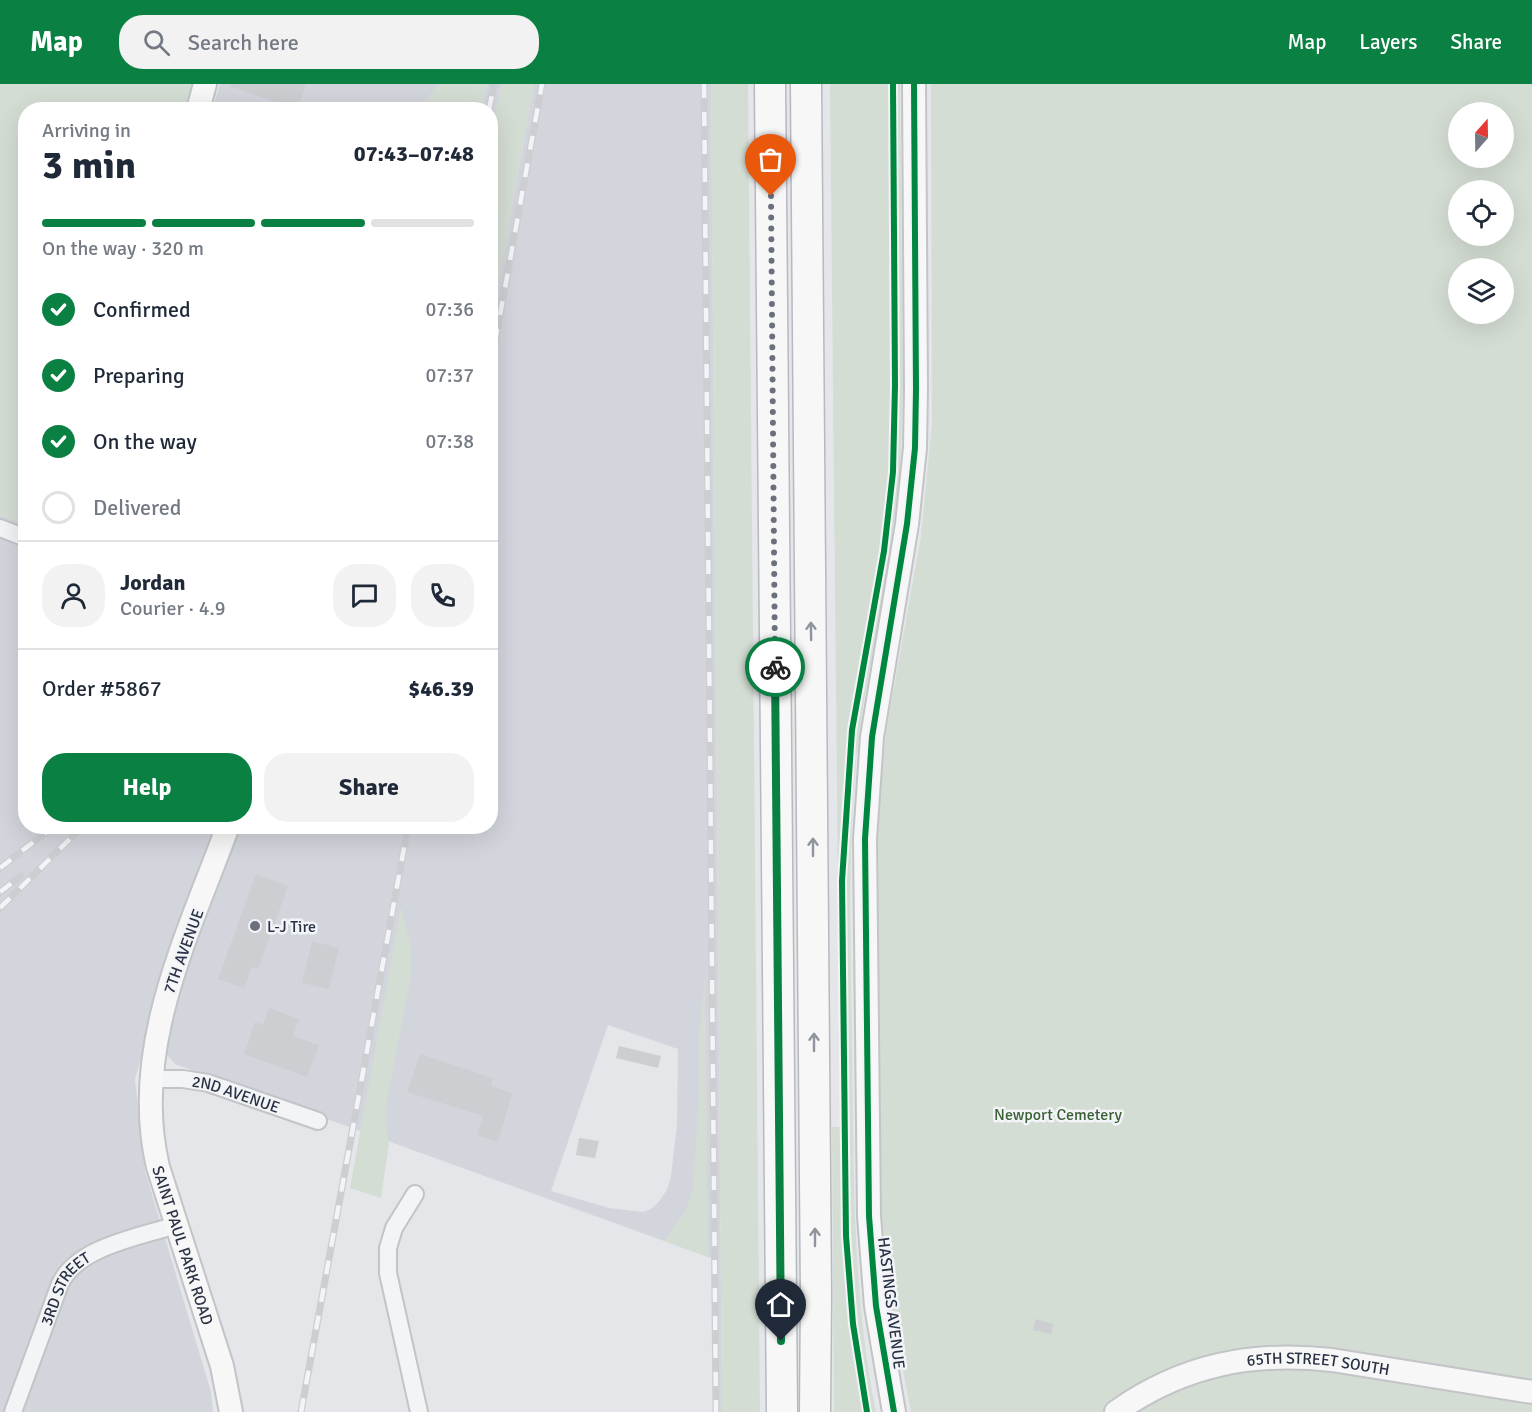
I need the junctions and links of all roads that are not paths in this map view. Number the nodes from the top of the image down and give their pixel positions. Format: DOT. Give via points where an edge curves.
graph roads {
  1 [pos="206,84"];
  2 [pos="770,84"];
  3 [pos="806,84"];
  4 [pos="914,84"];
  5 [pos="200,102"];
  6 [pos="0,528"];
  7 [pos="18,535"];
  8 [pos="225,834"];
  9 [pos="777,962"];
  10 [pos="152,1078"];
  11 [pos="318,1121"];
  12 [pos="415,1194"];
  13 [pos="177,1225"];
  14 [pos="816,1296"];
  15 [pos="1532,1392"];
  16 [pos="13,1412"];
  17 [pos="231,1412"];
  18 [pos="419,1412"];
  19 [pos="770,1412"];
  20 [pos="782,1412"];
  21 [pos="815,1412"];
  22 [pos="828,1412"];
  23 [pos="894,1412"];
  24 [pos="1116,1412"];
  1 -- 5 [label="street"];
  2 -- 9 [label="highway"];
  14 -- 3 [label="highway, one-way"];
  4 -- 23 [label="street, HASTINGS AVENUE" via="915,448 906,534 872,737 865,839 870,1252"];
  6 -- 7 [label="street"];
  8 -- 10 [label="street, 7TH AVENUE" via="164,1002"];
  9 -- 19 [label="highway" via="768,1138"];
  9 -- 20 [label="highway"];
  10 -- 11 [label="street, 2ND AVENUE" via="208,1083"];
  10 -- 13 [label="street, SAINT PAUL PARK ROAD" via="153,1142"];
  12 -- 18 [label="street" via="394,1228 388,1248 388,1273"];
  13 -- 16 [label="street, 3RD STREET" via="99,1250 71,1267 58,1290"];
  13 -- 17 [label="street, SAINT PAUL PARK ROAD" via="222,1366"];
  14 -- 21 [label="highway"];
  14 -- 22 [label="highway" via="825,1325"];
  15 -- 24 [label="street, 65TH STREET SOUTH" via="1332,1360 1269,1357 1183,1375"];
}
